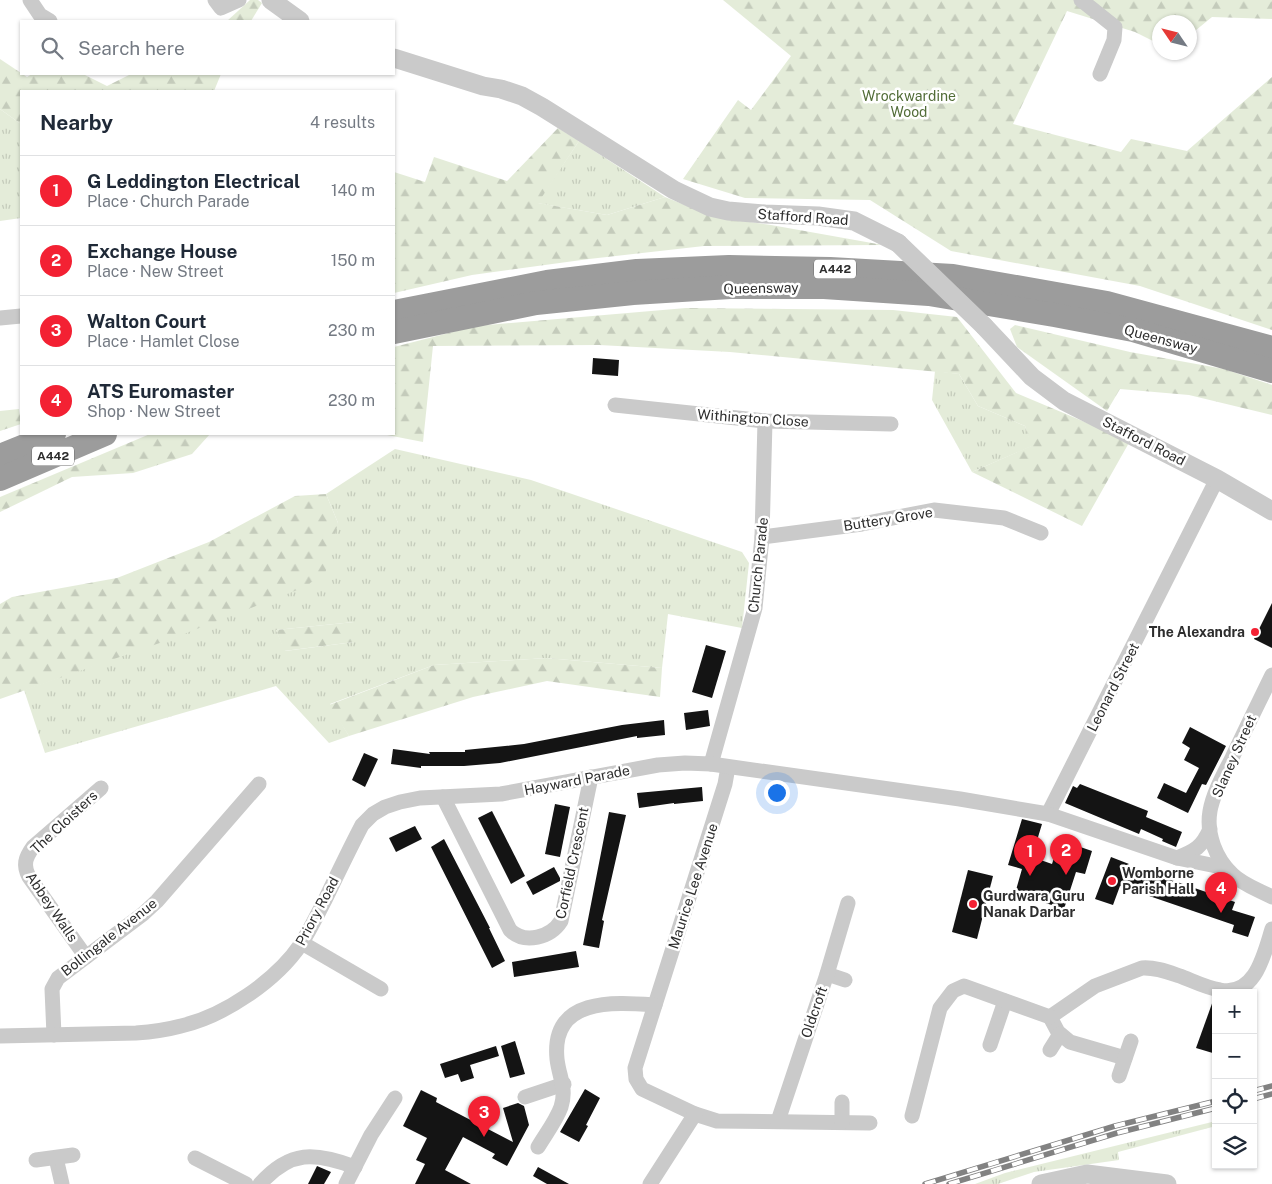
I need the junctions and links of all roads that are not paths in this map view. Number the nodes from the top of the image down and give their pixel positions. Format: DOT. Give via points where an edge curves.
graph roads {
  1 [pos="30,0"];
  2 [pos="215,0"];
  3 [pos="238,0"];
  4 [pos="1081,0"];
  5 [pos="274,2"];
  6 [pos="48,20"];
  7 [pos="299,20"];
  8 [pos="395,58"];
  9 [pos="1100,74"];
  10 [pos="395,312"];
  11 [pos="20,316"];
  12 [pos="0,318"];
  13 [pos="395,332"];
  14 [pos="1272,348"];
  15 [pos="1272,371"];
  16 [pos="615,405"];
  17 [pos="765,421"];
  18 [pos="891,424"];
  19 [pos="52,435"];
  20 [pos="103,435"];
  21 [pos="0,456"];
  22 [pos="1217,478"];
  23 [pos="0,479"];
  24 [pos="1272,511"];
  25 [pos="1041,533"];
  26 [pos="762,538"];
  27 [pos="1272,675"];
  28 [pos="711,764"];
  29 [pos="728,767"];
  30 [pos="590,777"];
  31 [pos="259,784"];
  32 [pos="101,788"];
  33 [pos="443,797"];
  34 [pos="1048,814"];
  35 [pos="1210,829"];
  36 [pos="27,856"];
  37 [pos="1177,858"];
  38 [pos="1226,868"];
  39 [pos="1272,897"];
  40 [pos="848,903"];
  41 [pos="1272,930"];
  42 [pos="302,943"];
  43 [pos="86,957"];
  44 [pos="827,974"];
  45 [pos="845,980"];
  46 [pos="381,988"];
  47 [pos="1005,1001"];
  48 [pos="655,1005"];
  49 [pos="1050,1017"];
  50 [pos="1060,1034"];
  51 [pos="54,1035"];
  52 [pos="0,1036"];
  53 [pos="1131,1041"];
  54 [pos="990,1045"];
  55 [pos="1050,1050"];
  56 [pos="1125,1058"];
  57 [pos="1120,1076"];
  58 [pos="564,1084"];
  59 [pos="525,1097"];
  60 [pos="395,1098"];
  61 [pos="842,1102"];
  62 [pos="695,1114"];
  63 [pos="912,1116"];
  64 [pos="778,1121"];
  65 [pos="842,1122"];
  66 [pos="870,1123"];
  67 [pos="538,1147"];
  68 [pos="73,1155"];
  69 [pos="56,1158"];
  70 [pos="195,1158"];
  71 [pos="36,1160"];
  72 [pos="355,1167"];
  73 [pos="62,1184"];
  74 [pos="246,1184"];
  75 [pos="260,1184"];
  76 [pos="346,1184"];
  77 [pos="650,1184"];
  78 [pos="1041,1184"];
  79 [pos="1167,1184"];
  1 -- 6 [label="street" via="40,15"];
  2 -- 3 [label="street" via="221,8"];
  4 -- 9 [label="street" via="1115,26 1114,40"];
  5 -- 7 [label="street"];
  8 -- 22 [label="street, Stafford Road, bridge" via="522,96 674,190 710,207 756,214 854,220 898,243 1032,377 1064,401"];
  10 -- 14 [label="highway, Queensway / A442" via="547,282 637,271 729,267 830,268 953,276 1107,303"];
  11 -- 12 [label="street"];
  13 -- 15 [label="highway, Queensway / A442" via="536,304 633,293 824,287 929,294 1133,330"];
  16 -- 17 [label="street, Withington Close"];
  17 -- 18 [label="street, Withington Close"];
  17 -- 26 [label="street, Church Parade"];
  19 -- 21 [label="highway, A442"];
  20 -- 23 [label="highway, A442"];
  22 -- 24 [label="street, Stafford Road"];
  22 -- 34 [label="street, Leonard Street"];
  25 -- 26 [label="street, Buttery Grove" via="1004,518 934,510"];
  26 -- 28 [label="street, Church Parade" via="754,613"];
  27 -- 35 [label="street, Slaney Street" via="1218,786 1210,811"];
  28 -- 29 [label="street, Hayward Parade"];
  28 -- 30 [label="street, Hayward Parade" via="658,765"];
  29 -- 34 [label="street"];
  29 -- 48 [label="street, Maurice Lee Avenue"];
  30 -- 33 [label="street, Hayward Parade" via="501,794"];
  30 -- 33 [label="street, Corfield Crescent" via="561,921 549,933 524,939 510,930"];
  31 -- 43 [label="street, Bollingale Avenue" via="157,901"];
  32 -- 36 [label="street, The Cloisters" via="33,847"];
  33 -- 42 [label="street, Priory Road" via="420,798 385,807 362,825"];
  34 -- 37 [label="street"];
  35 -- 37 [label="street" via="1204,842 1194,851"];
  35 -- 38 [label="street, Slaney Street" via="1219,858"];
  36 -- 43 [label="street, Abbey Walls" via="24,862 29,877"];
  37 -- 38 [label="street"];
  38 -- 39 [label="street" via="1245,884"];
  40 -- 44 [label="street, Oldcroft"];
  41 -- 49 [label="street" via="1255,974 1242,987 1219,990 1172,973 1142,968 1095,986"];
  42 -- 46 [label="street"];
  42 -- 51 [label="street, Priory Road" via="271,977 223,1009 200,1020 136,1033"];
  43 -- 51 [label="street, Bollingale Avenue" via="53,985"];
  44 -- 45 [label="street"];
  44 -- 64 [label="street, Oldcroft"];
  47 -- 49 [label="street"];
  47 -- 54 [label="street"];
  47 -- 63 [label="street" via="964,986 946,998 940,1008"];
  48 -- 58 [label="street" via="616,1002 571,1015 562,1027 558,1041 557,1059"];
  48 -- 62 [label="street" via="635,1068 636,1079 642,1090"];
  49 -- 50 [label="street"];
  50 -- 55 [label="street"];
  50 -- 56 [label="street" via="1075,1044"];
  51 -- 52 [label="street, Priory Road"];
  53 -- 56 [label="street"];
  56 -- 57 [label="street"];
  58 -- 59 [label="street"];
  58 -- 67 [label="street" via="560,1107"];
  60 -- 72 [label="street"];
  61 -- 65 [label="street"];
  62 -- 64 [label="street" via="717,1121"];
  62 -- 77 [label="street"];
  64 -- 65 [label="street"];
  65 -- 66 [label="street"];
  68 -- 69 [label="street"];
  69 -- 71 [label="street"];
  69 -- 73 [label="street"];
  70 -- 74 [label="street"];
  72 -- 75 [label="street" via="333,1158 299,1158 285,1162"];
  72 -- 76 [label="street"];
  78 -- 79 [label="street" via="1088,1174"];
}
